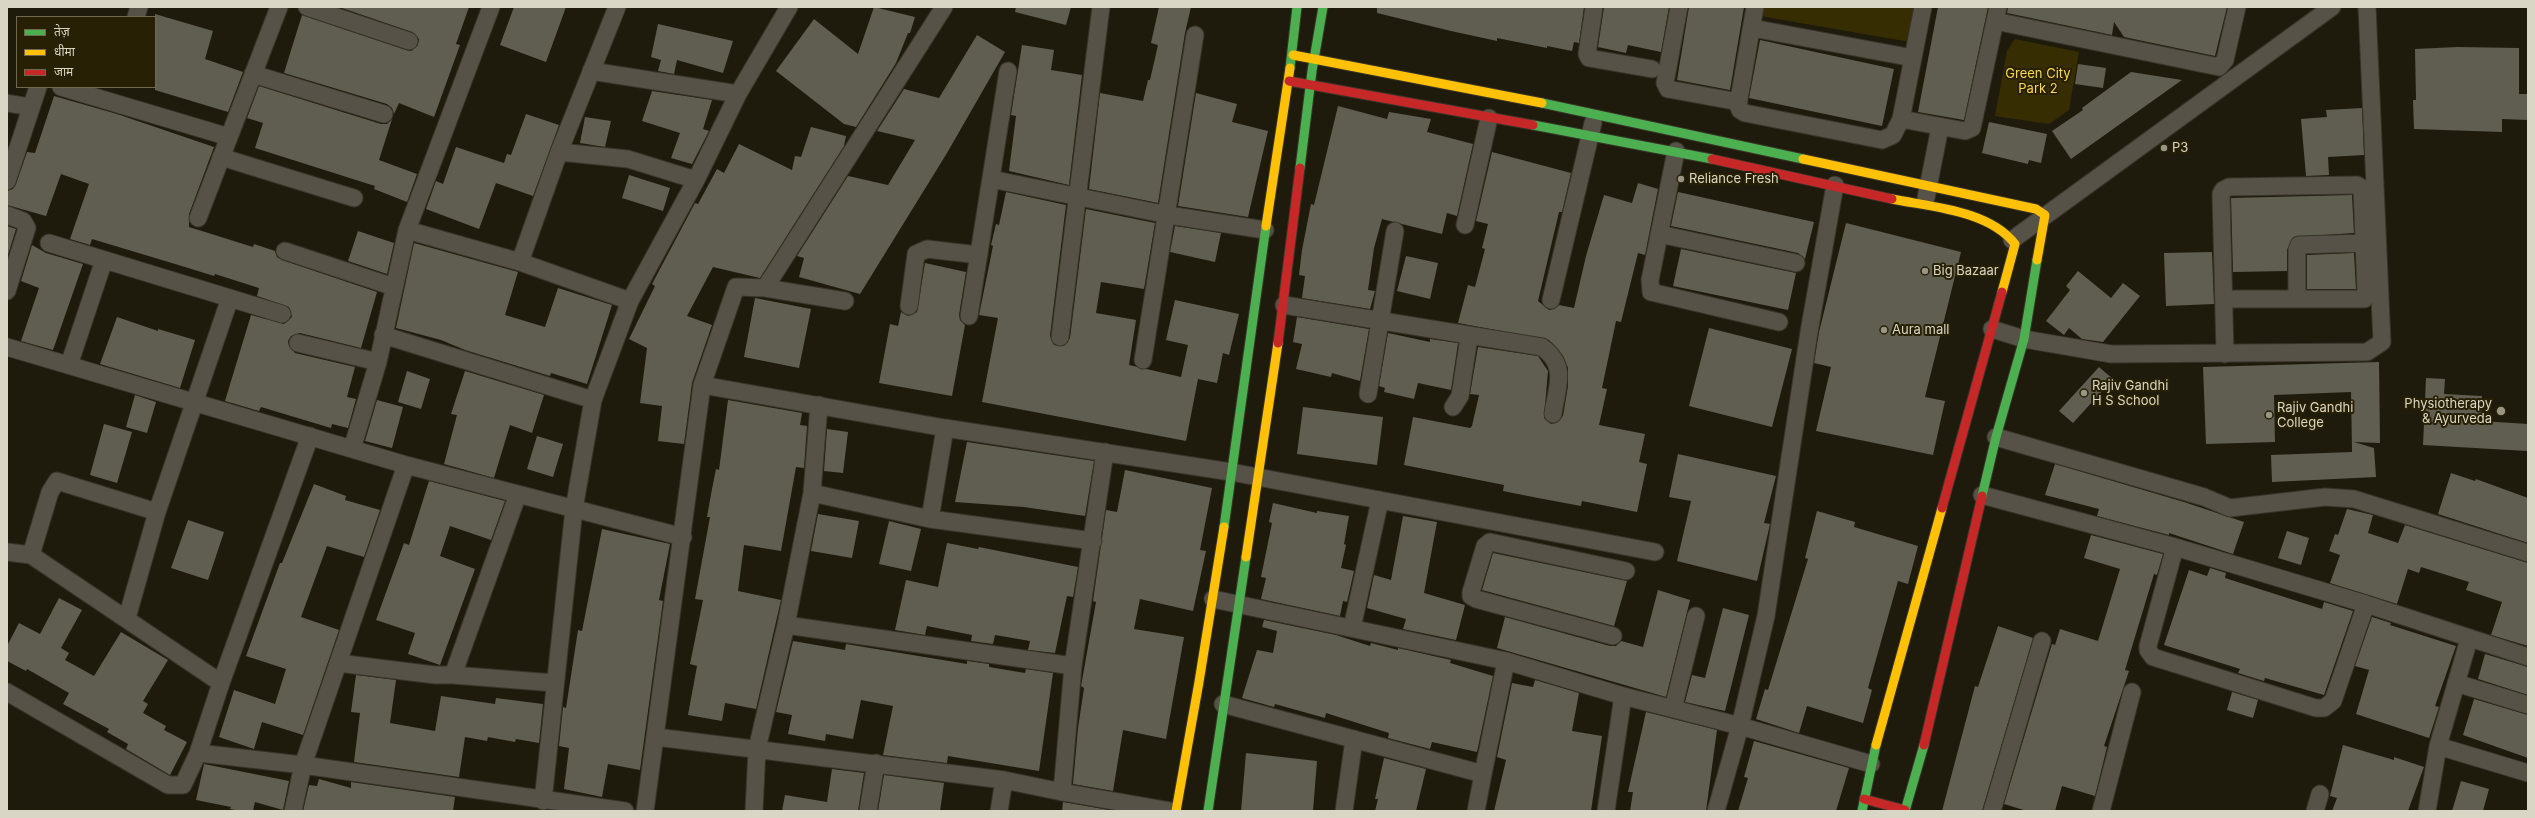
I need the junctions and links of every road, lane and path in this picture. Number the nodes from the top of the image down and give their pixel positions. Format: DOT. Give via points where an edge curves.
graph roads {
  1 [pos="279,7"];
  2 [pos="307,7"];
  3 [pos="491,7"];
  4 [pos="617,7"];
  5 [pos="789,7"];
  6 [pos="944,7"];
  7 [pos="1101,7"];
  8 [pos="1297,7"];
  9 [pos="1323,7"];
  10 [pos="1594,7"];
  11 [pos="1679,7"];
  12 [pos="1755,7"];
  13 [pos="1923,7"];
  14 [pos="2237,7"];
  15 [pos="2332,7"];
  16 [pos="2367,7"];
  17 [pos="1996,14"];
  18 [pos="1752,28"];
  19 [pos="1195,35"];
  20 [pos="409,41"];
  21 [pos="1293,55"];
  22 [pos="1315,58"];
  23 [pos="1913,58"];
  24 [pos="1652,69"];
  25 [pos="591,71"];
  26 [pos="1008,71"];
  27 [pos="253,74"];
  28 [pos="1289,81"];
  29 [pos="1312,85"];
  30 [pos="38,88"];
  31 [pos="64,88"];
  32 [pos="738,94"];
  33 [pos="1739,102"];
  34 [pos="7,103"];
  35 [pos="30,107"];
  36 [pos="384,114"];
  37 [pos="1595,116"];
  38 [pos="1489,118"];
  39 [pos="1901,119"];
  40 [pos="1940,127"];
  41 [pos="1590,136"];
  42 [pos="229,137"];
  43 [pos="1676,151"];
  44 [pos="559,152"];
  45 [pos="221,157"];
  46 [pos="991,179"];
  47 [pos="696,180"];
  48 [pos="7,181"];
  49 [pos="1835,185"];
  50 [pos="1928,186"];
  51 [pos="1078,197"];
  52 [pos="354,198"];
  53 [pos="1925,206"];
  54 [pos="1168,215"];
  55 [pos="7,216"];
  56 [pos="2045,216"];
  57 [pos="198,218"];
  58 [pos="1465,225"];
  59 [pos="408,230"];
  60 [pos="1265,230"];
  61 [pos="1395,231"];
  62 [pos="1659,234"];
  63 [pos="2012,240"];
  64 [pos="48,243"];
  65 [pos="2365,243"];
  66 [pos="285,251"];
  67 [pos="979,255"];
  68 [pos="104,260"];
  69 [pos="520,262"];
  70 [pos="1796,263"];
  71 [pos="394,287"];
  72 [pos="765,288"];
  73 [pos="7,291"];
  74 [pos="230,298"];
  75 [pos="2224,299"];
  76 [pos="2297,299"];
  77 [pos="630,300"];
  78 [pos="1551,300"];
  79 [pos="844,301"];
  80 [pos="1284,305"];
  81 [pos="909,306"];
  82 [pos="282,314"];
  83 [pos="969,316"];
  84 [pos="1380,321"];
  85 [pos="1779,322"];
  86 [pos="1992,329"];
  87 [pos="383,335"];
  88 [pos="1060,337"];
  89 [pos="1468,337"];
  90 [pos="2024,339"];
  91 [pos="298,343"];
  92 [pos="7,347"];
  93 [pos="2225,354"];
  94 [pos="1143,360"];
  95 [pos="378,362"];
  96 [pos="69,366"];
  97 [pos="702,385"];
  98 [pos="1368,394"];
  99 [pos="593,400"];
  100 [pos="195,403"];
  101 [pos="819,405"];
  102 [pos="1453,407"];
  103 [pos="1553,414"];
  104 [pos="945,428"];
  105 [pos="310,436"];
  106 [pos="1996,437"];
  107 [pos="352,449"];
  108 [pos="1105,452"];
  109 [pos="406,465"];
  110 [pos="1231,472"];
  111 [pos="1257,476"];
  112 [pos="518,494"];
  113 [pos="812,494"];
  114 [pos="1982,495"];
  115 [pos="1380,500"];
  116 [pos="574,509"];
  117 [pos="157,512"];
  118 [pos="930,519"];
  119 [pos="1561,534"];
  120 [pos="683,537"];
  121 [pos="1093,541"];
  122 [pos="2175,547"];
  123 [pos="7,552"];
  124 [pos="1654,552"];
  125 [pos="2528,553"];
  126 [pos="31,555"];
  127 [pos="1557,555"];
  128 [pos="1626,570"];
  129 [pos="1213,599"];
  130 [pos="1239,603"];
  131 [pos="2366,604"];
  132 [pos="1696,616"];
  133 [pos="127,618"];
  134 [pos="786,625"];
  135 [pos="1352,628"];
  136 [pos="1613,636"];
  137 [pos="2469,639"];
  138 [pos="2042,641"];
  139 [pos="2528,657"];
  140 [pos="1506,661"];
  141 [pos="338,663"];
  142 [pos="1073,666"];
  143 [pos="453,675"];
  144 [pos="221,683"];
  145 [pos="555,683"];
  146 [pos="2456,683"];
  147 [pos="7,692"];
  148 [pos="2132,692"];
  149 [pos="1624,696"];
  150 [pos="1223,704"];
  151 [pos="2528,705"];
  152 [pos="1673,709"];
  153 [pos="1740,726"];
  154 [pos="656,737"];
  155 [pos="1354,739"];
  156 [pos="2438,746"];
  157 [pos="758,749"];
  158 [pos="198,753"];
  159 [pos="876,763"];
  160 [pos="1871,764"];
  161 [pos="303,765"];
  162 [pos="2528,773"];
  163 [pos="1483,774"];
  164 [pos="1004,780"];
  165 [pos="1062,792"];
  166 [pos="2320,794"];
  167 [pos="1864,799"];
  168 [pos="543,801"];
  169 [pos="293,811"];
  170 [pos="625,811"];
  171 [pos="645,811"];
  172 [pos="754,811"];
  173 [pos="868,811"];
  174 [pos="999,811"];
  175 [pos="1171,811"];
  176 [pos="1176,811"];
  177 [pos="1208,811"];
  178 [pos="1344,811"];
  179 [pos="1476,811"];
  180 [pos="1606,811"];
  181 [pos="1716,811"];
  182 [pos="1862,811"];
  183 [pos="1906,811"];
  184 [pos="1992,811"];
  185 [pos="2100,811"];
  186 [pos="2315,811"];
  187 [pos="2427,811"];
  1 -- 27 [label="street"];
  2 -- 20 [label="street"];
  3 -- 59 [label="street"];
  4 -- 25 [label="street"];
  5 -- 32 [label="street"];
  6 -- 72 [label="street"];
  7 -- 51 [label="street"];
  8 -- 21 [label="street"];
  9 -- 22 [label="street"];
  10 -- 24 [label="street" via="1587,54 1589,58"];
  11 -- 33 [label="street" via="1665,83 1668,89"];
  12 -- 18 [label="street"];
  13 -- 23 [label="street"];
  14 -- 17 [label="street" via="2225,60 2219,67"];
  15 -- 56 [label="street"];
  16 -- 93 [label="street" via="2382,342 2367,352"];
  17 -- 40 [label="street" via="1974,124 1965,131"];
  18 -- 23 [label="street"];
  18 -- 33 [label="street"];
  19 -- 54 [label="street"];
  21 -- 22 [label="street"];
  21 -- 28 [label="street"];
  22 -- 29 [label="street"];
  22 -- 37 [label="street" via="1494,93"];
  23 -- 39 [label="street"];
  25 -- 32 [label="street"];
  25 -- 44 [label="street"];
  26 -- 46 [label="street"];
  27 -- 36 [label="street"];
  27 -- 42 [label="street"];
  28 -- 29 [label="street"];
  28 -- 60 [label="street"];
  29 -- 38 [label="street"];
  29 -- 80 [label="street" via="1290,241"];
  30 -- 35 [label="street"];
  31 -- 42 [label="street"];
  32 -- 47 [label="street"];
  33 -- 39 [label="street" via="1740,110 1744,113 1882,140 1893,135"];
  34 -- 35 [label="street"];
  35 -- 48 [label="street"];
  37 -- 41 [label="street"];
  37 -- 50 [label="street" via="1680,131"];
  38 -- 41 [label="street"];
  38 -- 58 [label="street"];
  39 -- 40 [label="street"];
  40 -- 50 [label="street"];
  41 -- 43 [label="street"];
  41 -- 78 [label="street"];
  42 -- 45 [label="street"];
  43 -- 49 [label="street"];
  43 -- 62 [label="street"];
  44 -- 47 [label="street" via="628,159"];
  44 -- 69 [label="street"];
  45 -- 52 [label="street"];
  45 -- 57 [label="street"];
  46 -- 51 [label="street"];
  46 -- 67 [label="street"];
  47 -- 77 [label="street"];
  49 -- 53 [label="street"];
  49 -- 153 [label="street" via="1809,332 1766,616"];
  50 -- 53 [label="street"];
  50 -- 56 [label="street" via="2021,205 2036,209"];
  51 -- 54 [label="street"];
  51 -- 88 [label="street"];
  53 -- 63 [label="street" via="1997,225 2006,230"];
  54 -- 60 [label="street"];
  54 -- 94 [label="street"];
  55 -- 73 [label="street" via="23,221 27,228"];
  56 -- 63 [label="street"];
  56 -- 90 [label="street"];
  59 -- 69 [label="street"];
  59 -- 71 [label="street"];
  60 -- 110 [label="street"];
  61 -- 84 [label="street"];
  62 -- 70 [label="street"];
  62 -- 85 [label="street" via="1649,287 1651,292"];
  63 -- 86 [label="street" via="2015,244"];
  64 -- 68 [label="street"];
  65 -- 75 [label="street" via="2364,190 2360,186 2225,188 2222,194"];
  65 -- 76 [label="street" via="2299,245"];
  65 -- 76 [label="street" via="2364,299"];
  66 -- 71 [label="street"];
  67 -- 81 [label="street" via="928,250 916,254"];
  67 -- 83 [label="street"];
  68 -- 74 [label="street"];
  68 -- 96 [label="street"];
  69 -- 77 [label="street"];
  71 -- 87 [label="street"];
  72 -- 79 [label="street"];
  72 -- 97 [label="street" via="736,287"];
  74 -- 82 [label="street"];
  74 -- 100 [label="street"];
  75 -- 76 [label="street"];
  75 -- 93 [label="street"];
  77 -- 99 [label="street"];
  80 -- 84 [label="street"];
  80 -- 111 [label="street"];
  84 -- 89 [label="street"];
  84 -- 98 [label="street"];
  86 -- 90 [label="street"];
  86 -- 160 [label="street"];
  87 -- 95 [label="street"];
  87 -- 99 [label="street"];
  89 -- 102 [label="street" via="1460,396"];
  89 -- 103 [label="street" via="1542,347 1554,356 1559,371"];
  90 -- 93 [label="street" via="2110,354"];
  90 -- 106 [label="street"];
  91 -- 95 [label="street"];
  92 -- 96 [label="street"];
  95 -- 107 [label="street"];
  96 -- 100 [label="street"];
  97 -- 101 [label="street"];
  97 -- 120 [label="street"];
  99 -- 116 [label="street"];
  100 -- 105 [label="street"];
  100 -- 117 [label="street"];
  101 -- 104 [label="street"];
  101 -- 113 [label="street"];
  104 -- 108 [label="street"];
  104 -- 118 [label="street"];
  105 -- 107 [label="street"];
  105 -- 144 [label="street"];
  106 -- 114 [label="street"];
  106 -- 125 [label="street" via="2204,497 2230,508 2325,497 2354,499"];
  107 -- 109 [label="street"];
  108 -- 110 [label="street"];
  108 -- 121 [label="street"];
  109 -- 112 [label="street"];
  109 -- 141 [label="street"];
  110 -- 111 [label="street"];
  110 -- 129 [label="street"];
  111 -- 115 [label="street"];
  111 -- 130 [label="street"];
  112 -- 116 [label="street"];
  112 -- 143 [label="street"];
  113 -- 118 [label="street"];
  113 -- 134 [label="street"];
  114 -- 122 [label="street"];
  114 -- 183 [label="street"];
  115 -- 119 [label="street"];
  115 -- 135 [label="street"];
  116 -- 120 [label="street"];
  116 -- 145 [label="street"];
  117 -- 126 [label="street" via="57,481 50,492"];
  117 -- 133 [label="street"];
  118 -- 121 [label="street"];
  119 -- 124 [label="street"];
  119 -- 127 [label="street"];
  120 -- 154 [label="street"];
  121 -- 142 [label="street"];
  122 -- 131 [label="street"];
  122 -- 131 [label="street" via="2148,646 2150,653 2316,708 2324,708 2333,701"];
  123 -- 126 [label="street"];
  126 -- 133 [label="street"];
  127 -- 128 [label="street"];
  127 -- 136 [label="street" via="1490,542 1486,546 1471,596"];
  129 -- 130 [label="street"];
  129 -- 176 [label="street" via="1199,695"];
  130 -- 135 [label="street"];
  130 -- 150 [label="street"];
  131 -- 137 [label="street"];
  132 -- 152 [label="street"];
  133 -- 144 [label="street"];
  134 -- 142 [label="street"];
  134 -- 157 [label="street"];
  135 -- 140 [label="street"];
  137 -- 139 [label="street"];
  137 -- 146 [label="street"];
  138 -- 184 [label="street"];
  140 -- 149 [label="street"];
  140 -- 163 [label="street"];
  141 -- 143 [label="street"];
  141 -- 161 [label="street"];
  142 -- 165 [label="street"];
  143 -- 145 [label="street"];
  144 -- 158 [label="street"];
  145 -- 168 [label="street"];
  146 -- 151 [label="street"];
  146 -- 156 [label="street"];
  147 -- 158 [label="street" via="168,785 183,785"];
  148 -- 185 [label="street"];
  149 -- 152 [label="street"];
  149 -- 180 [label="street"];
  150 -- 155 [label="street"];
  150 -- 177 [label="street"];
  152 -- 153 [label="street"];
  153 -- 160 [label="street"];
  153 -- 181 [label="street"];
  154 -- 157 [label="street"];
  154 -- 171 [label="street"];
  155 -- 163 [label="street"];
  155 -- 178 [label="street"];
  156 -- 162 [label="street"];
  156 -- 187 [label="street"];
  157 -- 159 [label="street"];
  157 -- 172 [label="street"];
  158 -- 161 [label="street"];
  159 -- 164 [label="street"];
  159 -- 173 [label="street"];
  160 -- 167 [label="street"];
  161 -- 168 [label="street"];
  161 -- 169 [label="street"];
  163 -- 179 [label="street"];
  164 -- 165 [label="street"];
  164 -- 174 [label="street"];
  165 -- 175 [label="street"];
  166 -- 186 [label="street"];
  167 -- 182 [label="street"];
  167 -- 183 [label="street"];
  168 -- 170 [label="street"];
}
